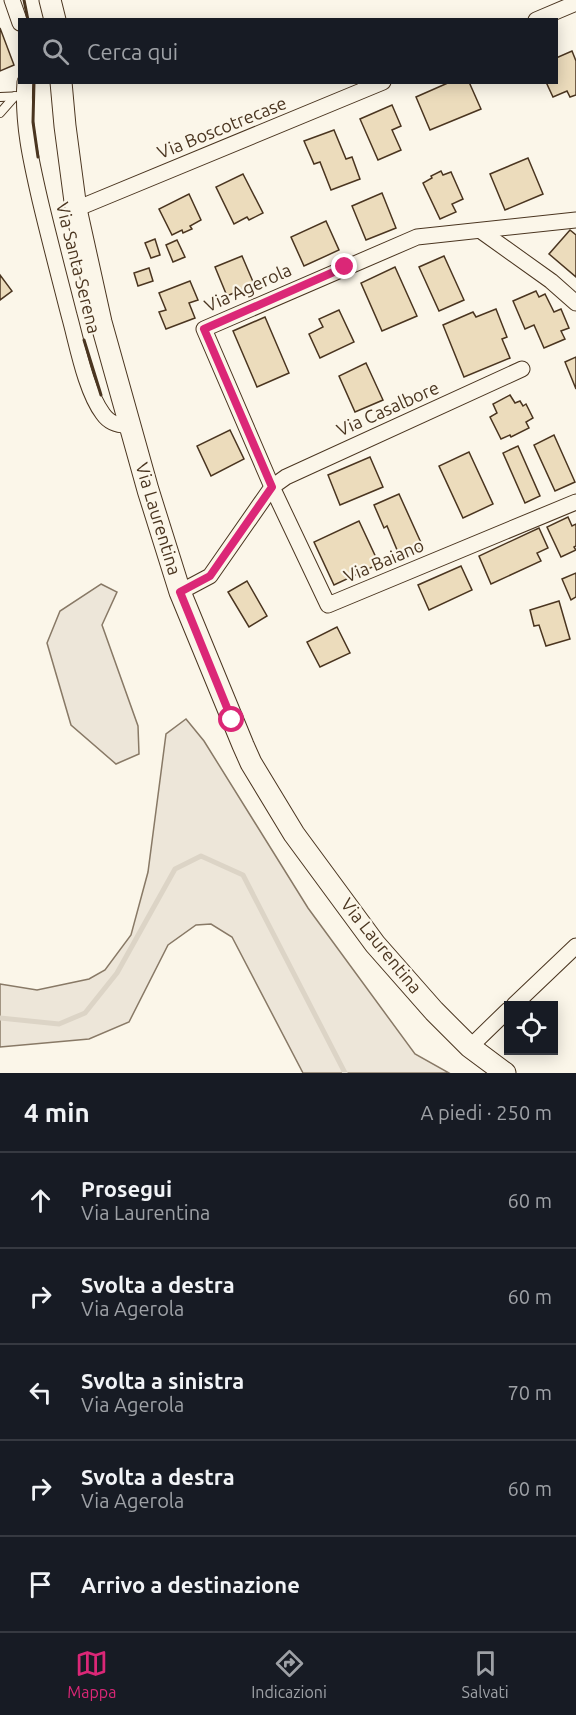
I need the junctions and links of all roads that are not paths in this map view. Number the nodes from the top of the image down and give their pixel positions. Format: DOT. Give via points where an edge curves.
graph roads {
  1 [pos="12,0"];
  2 [pos="50,0"];
  3 [pos="576,3"];
  4 [pos="18,18"];
  5 [pos="54,18"];
  6 [pos="542,18"];
  7 [pos="61,84"];
  8 [pos="378,84"];
  9 [pos="21,92"];
  10 [pos="0,97"];
  11 [pos="0,113"];
  12 [pos="76,209"];
  13 [pos="576,220"];
  14 [pos="481,231"];
  15 [pos="576,303"];
  16 [pos="522,369"];
  17 [pos="131,425"];
  18 [pos="272,487"];
  19 [pos="576,502"];
  20 [pos="180,592"];
  21 [pos="576,946"];
  22 [pos="518,1001"];
  23 [pos="504,1014"];
  24 [pos="470,1047"];
  25 [pos="505,1073"];
  1 -- 4 [label="street"];
  2 -- 5 [label="main road"];
  3 -- 6 [label="street"];
  7 -- 12 [label="main road, Via Laurentina"];
  8 -- 12 [label="street, Via Boscotrecase"];
  9 -- 10 [label="lane"];
  9 -- 11 [label="lane"];
  9 -- 17 [label="street, Via Santa Serena" via="33,170 88,381 106,418 121,426"];
  12 -- 17 [label="main road, Via Laurentina" via="101,322"];
  13 -- 14 [label="street, Via Agerola"];
  14 -- 15 [label="street"];
  14 -- 18 [label="street, Via Agerola" via="417,237 204,329"];
  16 -- 18 [label="street, Via Casalbore" via="286,477"];
  17 -- 20 [label="main road, Via Laurentina"];
  18 -- 19 [label="street, Via Baiano" via="328,605"];
  18 -- 20 [label="street" via="210,576"];
  20 -- 24 [label="main road, Via Laurentina" via="251,763 294,834 375,944"];
  21 -- 22 [label="street"];
  23 -- 24 [label="street"];
  24 -- 25 [label="main road, Via Laurentina"];
}
